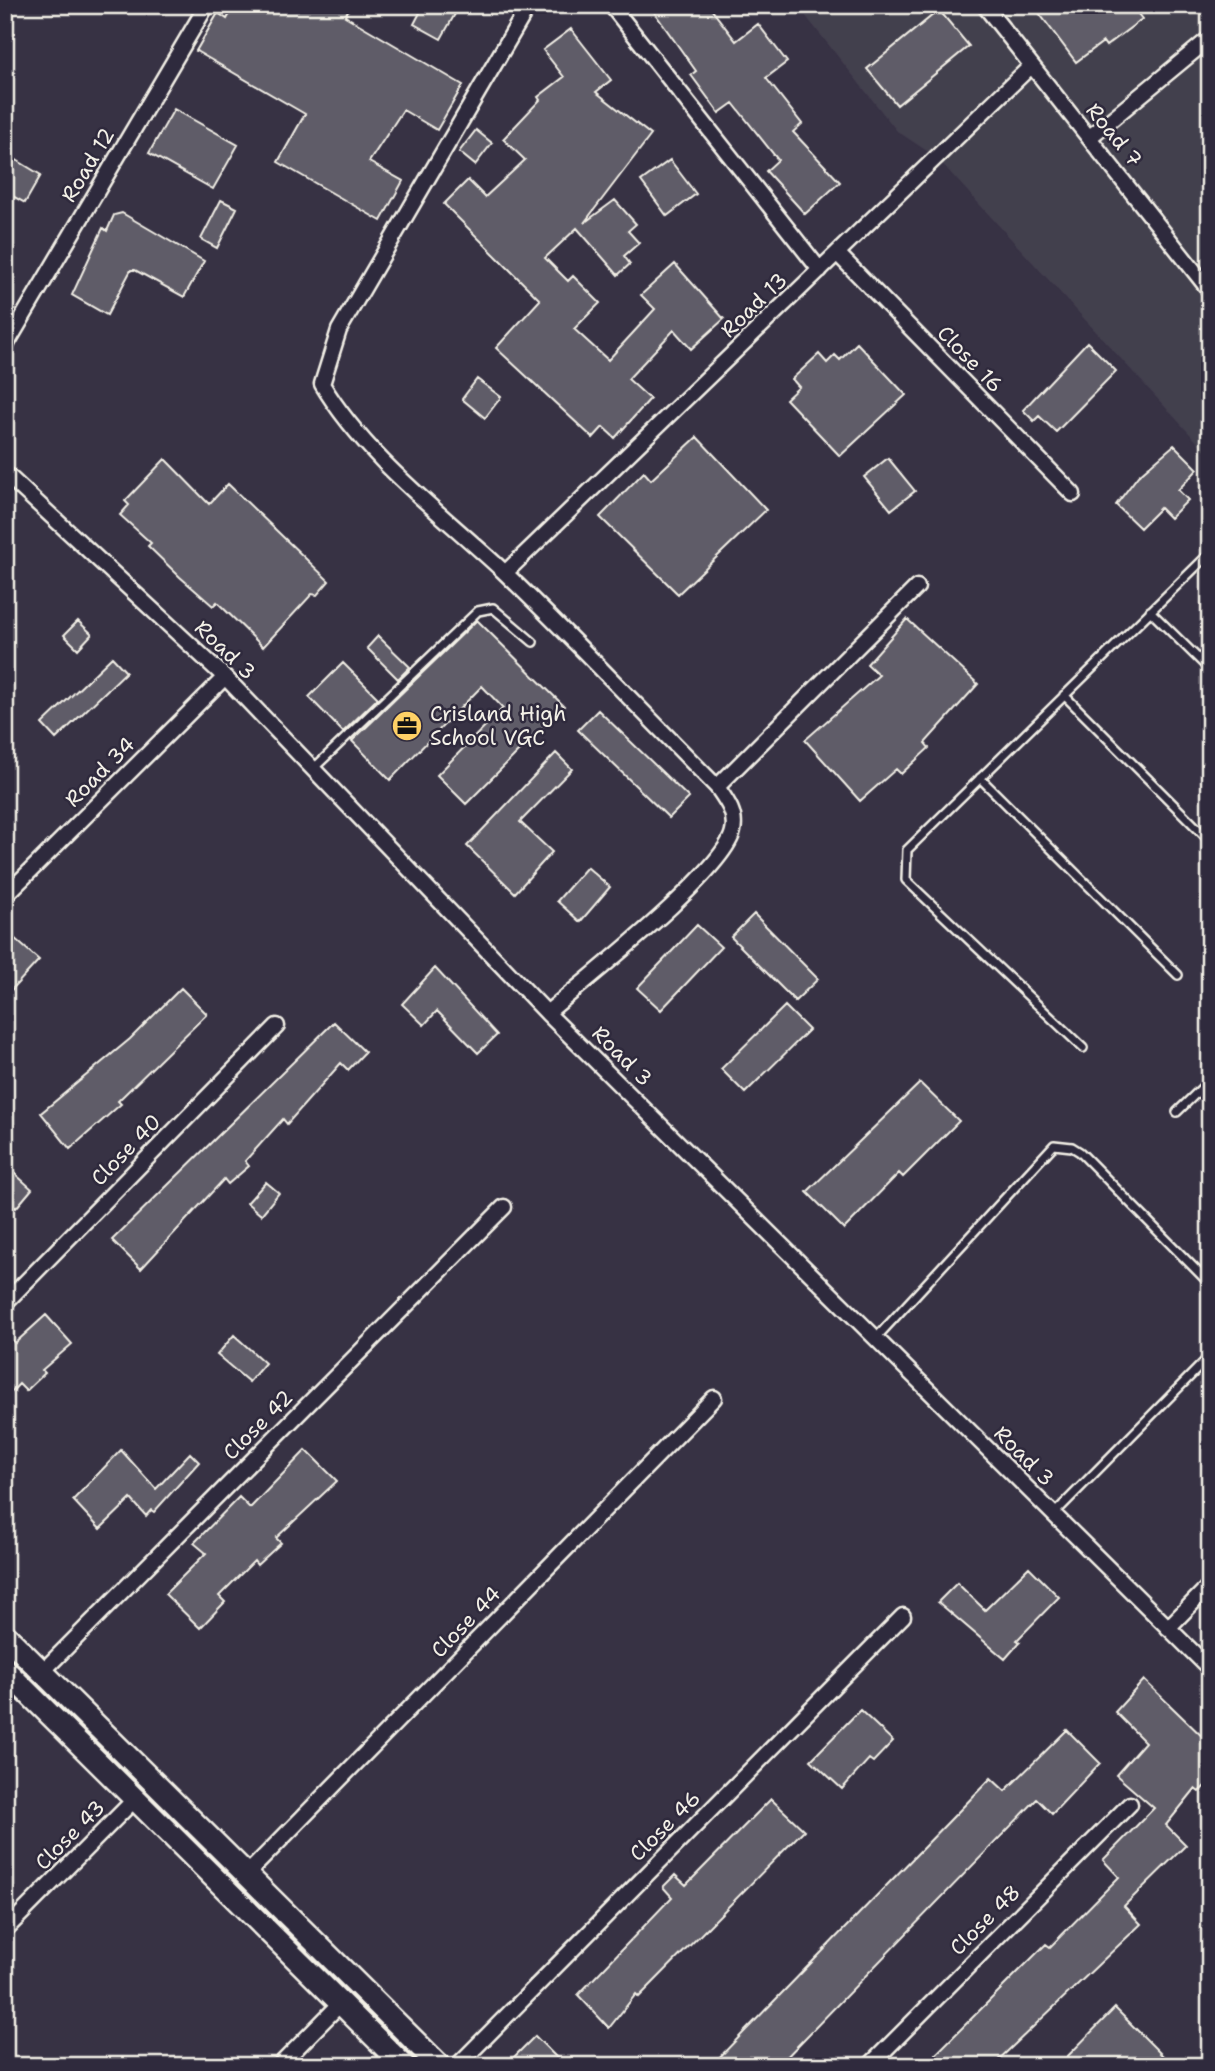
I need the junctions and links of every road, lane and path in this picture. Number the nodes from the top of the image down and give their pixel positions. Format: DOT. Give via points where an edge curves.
graph roads {
  1 [pos="207,5"];
  2 [pos="529,5"];
  3 [pos="611,5"];
  4 [pos="984,5"];
  5 [pos="1210,38"];
  6 [pos="1031,66"];
  7 [pos="1090,137"];
  8 [pos="838,253"];
  9 [pos="820,270"];
  10 [pos="1210,291"];
  11 [pos="5,347"];
  12 [pos="5,473"];
  13 [pos="1073,494"];
  14 [pos="1210,552"];
  15 [pos="505,573"];
  16 [pos="917,587"];
  17 [pos="1150,611"];
  18 [pos="533,642"];
  19 [pos="1210,670"];
  20 [pos="225,677"];
  21 [pos="1064,695"];
  22 [pos="313,769"];
  23 [pos="980,778"];
  24 [pos="717,787"];
  25 [pos="1210,841"];
  26 [pos="5,896"];
  27 [pos="1178,975"];
  28 [pos="548,1013"];
  29 [pos="277,1026"];
  30 [pos="1083,1048"];
  31 [pos="1210,1080"];
  32 [pos="1177,1112"];
  33 [pos="504,1207"];
  34 [pos="1210,1284"];
  35 [pos="5,1303"];
  36 [pos="876,1338"];
  37 [pos="1210,1356"];
  38 [pos="714,1398"];
  39 [pos="1054,1514"];
  40 [pos="1210,1585"];
  41 [pos="903,1616"];
  42 [pos="1168,1628"];
  43 [pos="5,1635"];
  44 [pos="1210,1669"];
  45 [pos="5,1670"];
  46 [pos="42,1672"];
  47 [pos="135,1799"];
  48 [pos="1130,1804"];
  49 [pos="210,1838"];
  50 [pos="192,1855"];
  51 [pos="247,1874"];
  52 [pos="5,1930"];
  53 [pos="341,2003"];
  54 [pos="279,2066"];
  55 [pos="404,2066"];
  56 [pos="440,2066"];
  57 [pos="457,2066"];
  58 [pos="869,2066"];
  1 -- 11 [label="street, Road 12"];
  2 -- 15 [label="street" via="339,330 322,384 370,447"];
  3 -- 9 [label="street"];
  4 -- 6 [label="street, Road 7"];
  5 -- 7 [label="street"];
  6 -- 7 [label="street, Road 7"];
  6 -- 8 [label="street, Road 13"];
  7 -- 10 [label="street, Road 7"];
  8 -- 9 [label="street, Road 13"];
  8 -- 13 [label="street, Close 16"];
  9 -- 15 [label="street, Road 13"];
  12 -- 20 [label="street, Road 3"];
  14 -- 17 [label="lane"];
  15 -- 24 [label="street"];
  16 -- 24 [label="street"];
  17 -- 19 [label="lane"];
  17 -- 21 [label="lane"];
  18 -- 22 [label="lane" via="493,608 483,608"];
  20 -- 22 [label="street, Road 3"];
  20 -- 26 [label="street, Road 34"];
  21 -- 23 [label="lane"];
  21 -- 25 [label="lane"];
  22 -- 28 [label="street, Road 3"];
  23 -- 27 [label="lane"];
  23 -- 30 [label="lane" via="907,850 906,880"];
  24 -- 28 [label="street" via="731,807 733,831 707,872"];
  28 -- 36 [label="street, Road 3"];
  29 -- 35 [label="street, Close 40"];
  31 -- 32 [label="lane"];
  33 -- 46 [label="street, Close 42"];
  34 -- 36 [label="lane" via="1080,1152 1054,1145"];
  36 -- 39 [label="street, Road 3"];
  37 -- 39 [label="lane"];
  38 -- 51 [label="street, Close 44"];
  39 -- 42 [label="street, Road 3"];
  40 -- 42 [label="street"];
  41 -- 57 [label="street, Close 46"];
  42 -- 44 [label="street, Road 3"];
  43 -- 46 [label="street"];
  45 -- 47 [label="street"];
  46 -- 49 [label="street"];
  47 -- 50 [label="street"];
  47 -- 52 [label="street, Close 43"];
  48 -- 58 [label="street, Close 48"];
  49 -- 50 [label="street"];
  49 -- 51 [label="street"];
  50 -- 53 [label="street"];
  51 -- 56 [label="street"];
  53 -- 54 [label="street"];
  53 -- 55 [label="street"];
}
